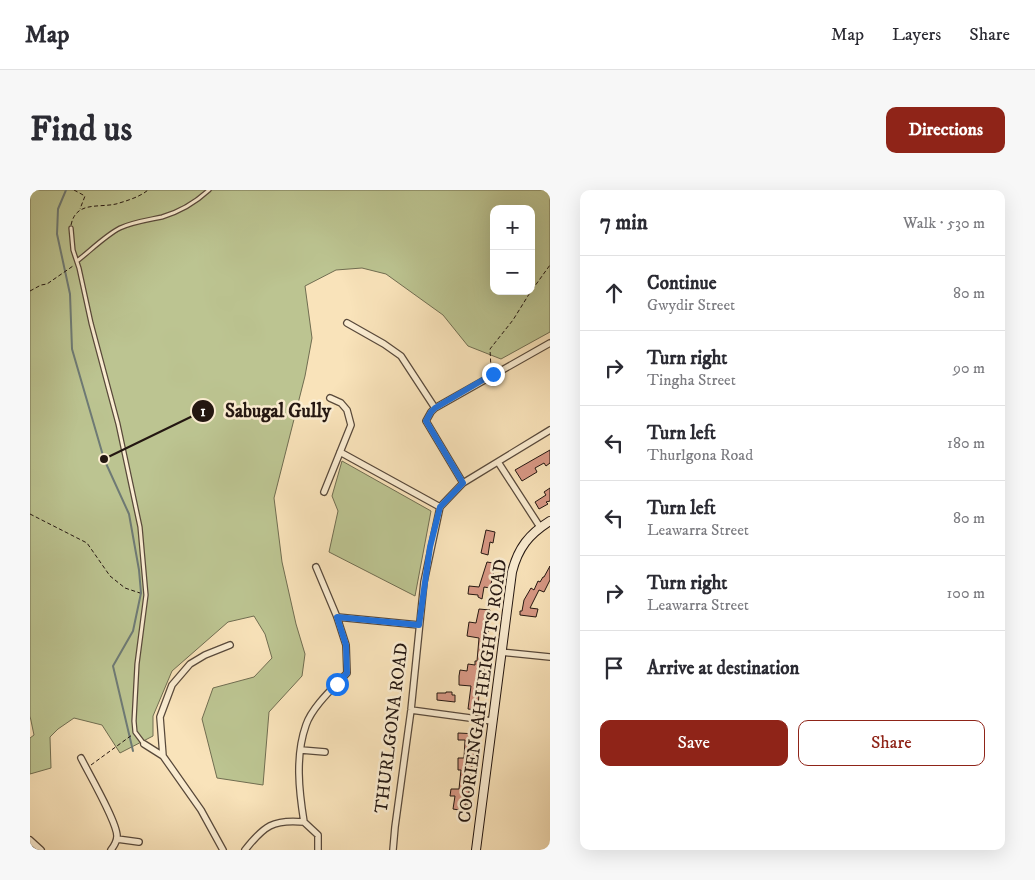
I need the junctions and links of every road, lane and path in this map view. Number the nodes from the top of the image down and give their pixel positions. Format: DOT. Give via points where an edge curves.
graph roads {
  1 [pos="74,190"];
  2 [pos="148,190"];
  3 [pos="209,190"];
  4 [pos="79,210"];
  5 [pos="71,228"];
  6 [pos="77,261"];
  7 [pos="74,265"];
  8 [pos="550,265"];
  9 [pos="535,286"];
  10 [pos="30,291"];
  11 [pos="529,295"];
  12 [pos="348,323"];
  13 [pos="550,343"];
  14 [pos="493,374"];
  15 [pos="330,398"];
  16 [pos="435,408"];
  17 [pos="550,430"];
  18 [pos="340,452"];
  19 [pos="498,462"];
  20 [pos="463,483"];
  21 [pos="324,492"];
  22 [pos="440,507"];
  23 [pos="30,514"];
  24 [pos="550,521"];
  25 [pos="540,527"];
  26 [pos="316,567"];
  27 [pos="146,594"];
  28 [pos="337,617"];
  29 [pos="419,625"];
  30 [pos="230,645"];
  31 [pos="501,652"];
  32 [pos="550,657"];
  33 [pos="411,710"];
  34 [pos="492,721"];
  35 [pos="133,734"];
  36 [pos="144,744"];
  37 [pos="301,750"];
  38 [pos="325,752"];
  39 [pos="163,756"];
  40 [pos="81,758"];
  41 [pos="87,769"];
  42 [pos="304,822"];
  43 [pos="117,838"];
  44 [pos="30,840"];
  45 [pos="139,842"];
  46 [pos="41,850"];
  47 [pos="111,850"];
  48 [pos="223,850"];
  49 [pos="245,850"];
  50 [pos="318,850"];
  51 [pos="393,850"];
  52 [pos="476,850"];
  1 -- 4 [label="path" via="85,196"];
  2 -- 4 [label="path" via="129,200"];
  3 -- 6 [label="lane" via="177,211 118,229"];
  4 -- 5 [label="path" via="73,216"];
  5 -- 6 [label="lane"];
  6 -- 27 [label="lane" via="140,527"];
  7 -- 10 [label="path" via="47,284"];
  8 -- 9 [label="path"];
  11 -- 14 [label="path" via="490,349"];
  12 -- 16 [label="street" via="401,356"];
  13 -- 14 [label="street"];
  14 -- 16 [label="street"];
  15 -- 18 [label="street" via="347,410 351,425"];
  16 -- 20 [label="street" via="426,421"];
  17 -- 19 [label="street"];
  18 -- 21 [label="street"];
  18 -- 22 [label="street"];
  19 -- 20 [label="street"];
  19 -- 25 [label="street"];
  20 -- 22 [label="street"];
  22 -- 29 [label="street, THURLGONA ROAD"];
  23 -- 27 [label="path" via="87,543 110,576 125,588"];
  24 -- 25 [label="street, COORIENGAH HEIGHTS ROAD"];
  25 -- 31 [label="street, COORIENGAH HEIGHTS ROAD" via="523,544 514,561"];
  26 -- 28 [label="street"];
  27 -- 36 [label="lane" via="136,664 134,721 135,732"];
  28 -- 29 [label="street"];
  28 -- 37 [label="street" via="346,645 347,673 318,705 306,724"];
  29 -- 33 [label="street, THURLGONA ROAD"];
  30 -- 39 [label="street" via="190,664 172,685 160,718"];
  31 -- 32 [label="street"];
  31 -- 34 [label="street, COORIENGAH HEIGHTS ROAD"];
  33 -- 34 [label="street"];
  33 -- 51 [label="street, THURLGONA ROAD"];
  34 -- 52 [label="street, COORIENGAH HEIGHTS ROAD"];
  35 -- 41 [label="path"];
  36 -- 39 [label="street"];
  37 -- 38 [label="street"];
  37 -- 42 [label="street" via="298,783"];
  39 -- 48 [label="street" via="201,810"];
  40 -- 41 [label="street"];
  41 -- 43 [label="street" via="114,822"];
  42 -- 49 [label="street" via="286,820 269,825"];
  42 -- 50 [label="street" via="318,835"];
  43 -- 45 [label="street"];
  43 -- 47 [label="street"];
  44 -- 46 [label="street"];
}
